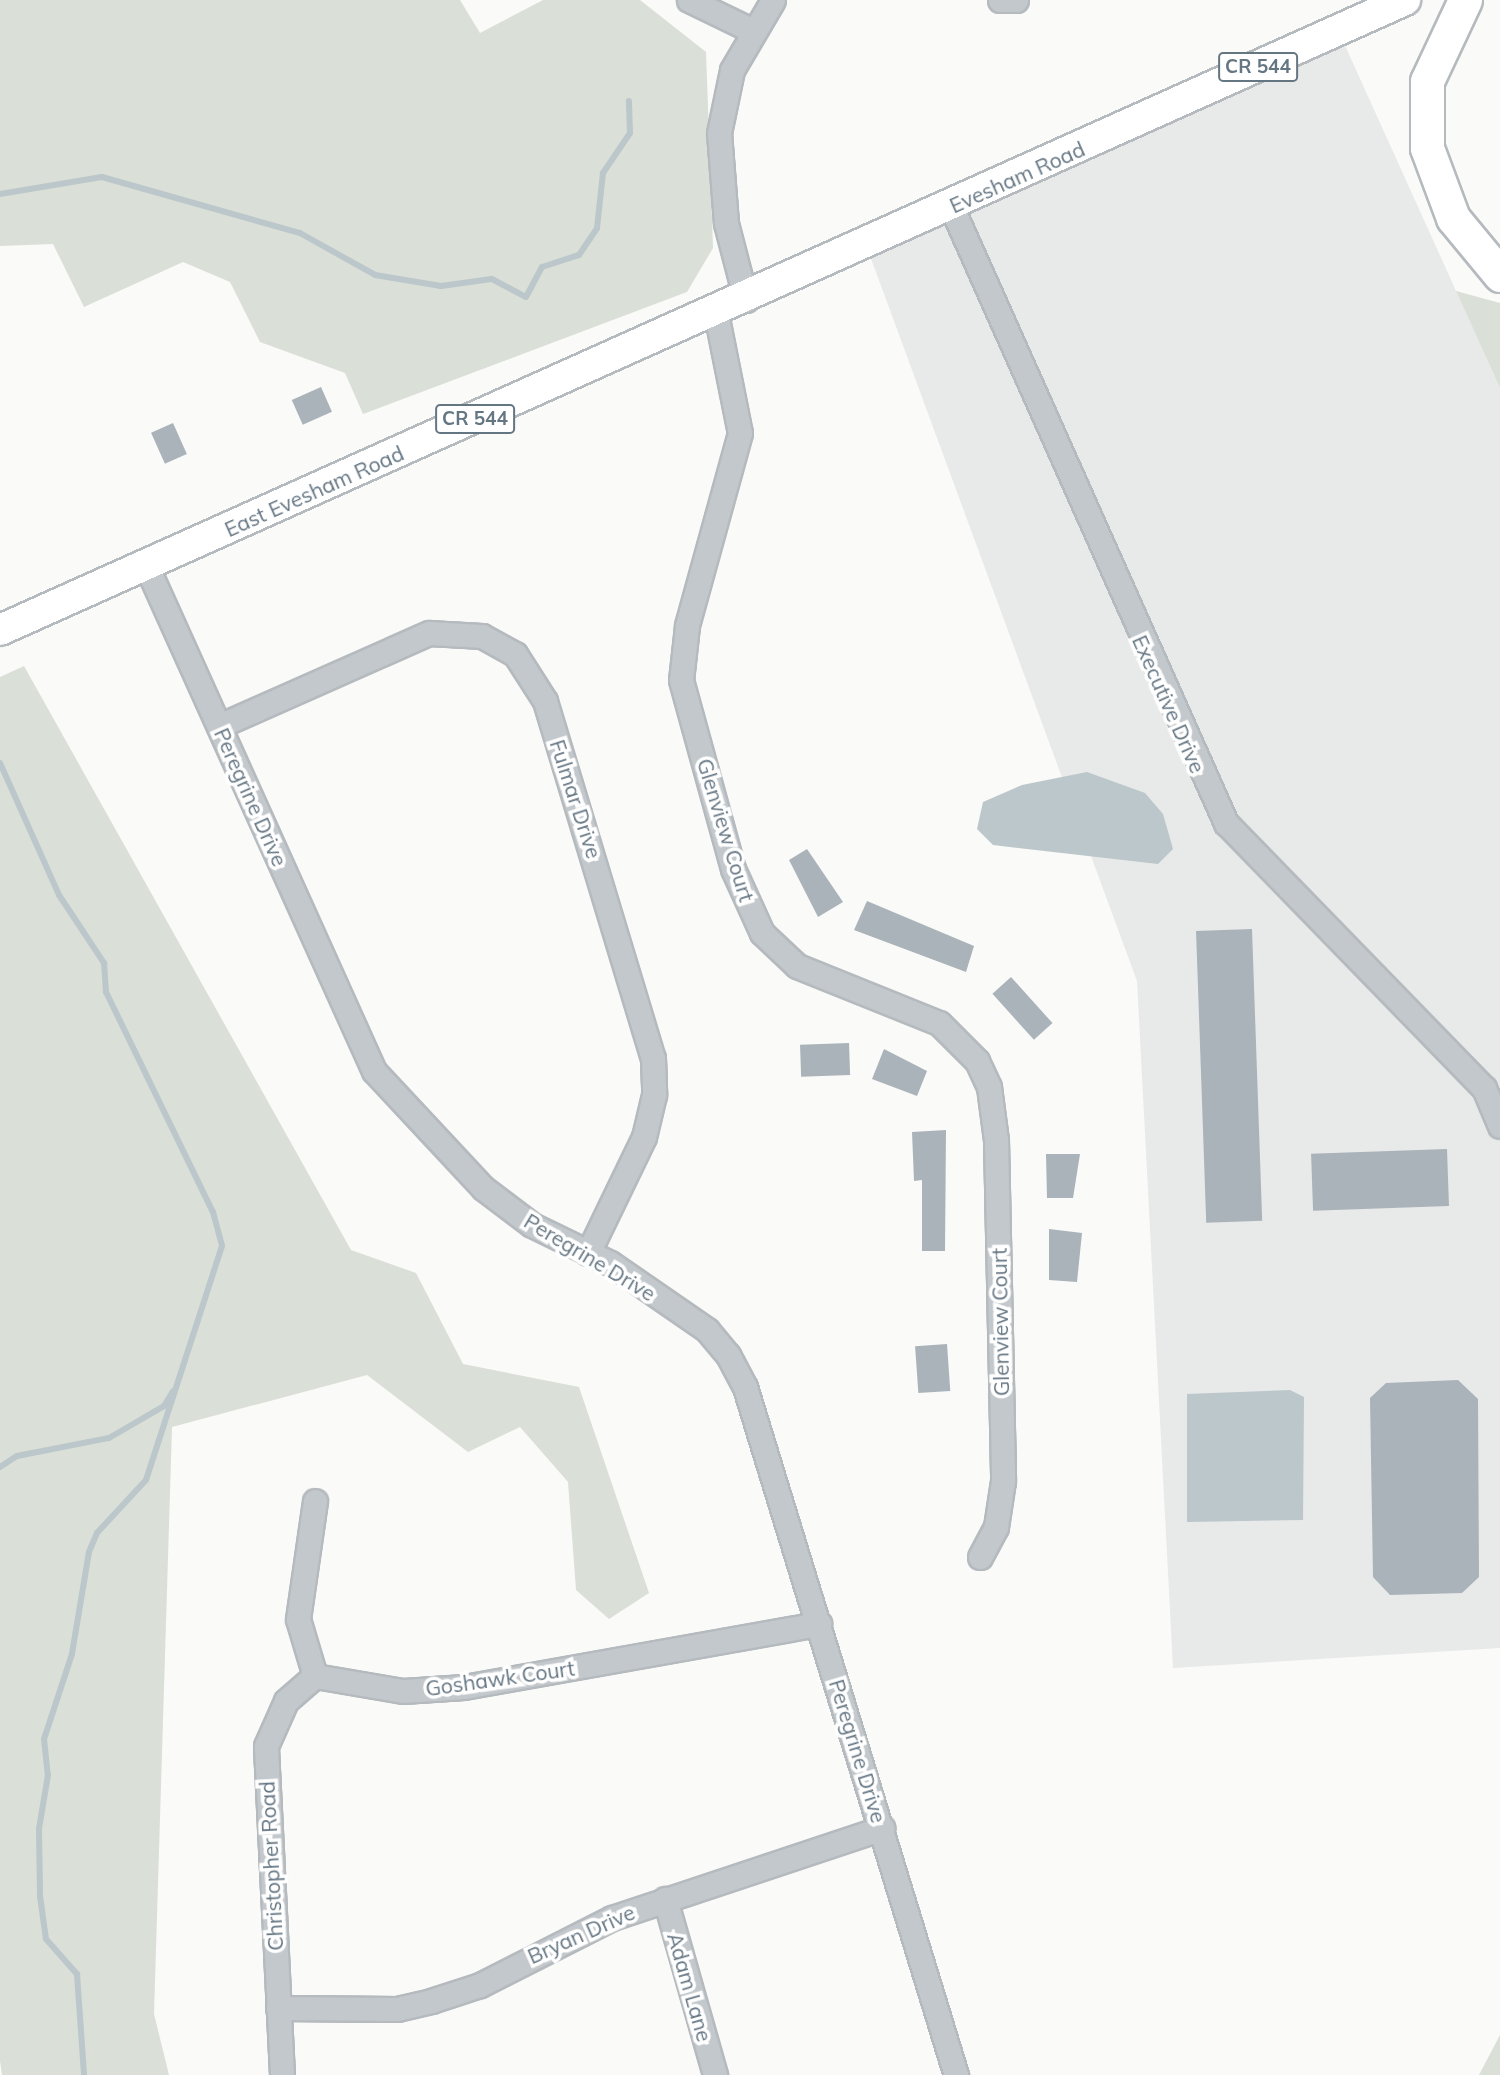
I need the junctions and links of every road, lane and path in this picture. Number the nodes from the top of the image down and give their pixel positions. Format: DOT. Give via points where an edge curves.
graph roads {
  1 [pos="689,0"];
  2 [pos="773,0"];
  3 [pos="1000,0"];
  4 [pos="1016,0"];
  5 [pos="1405,0"];
  6 [pos="1465,0"];
  7 [pos="753,31"];
  8 [pos="951,206"];
  9 [pos="1500,275"];
  10 [pos="746,299"];
  11 [pos="716,313"];
  12 [pos="628,352"];
  13 [pos="146,565"];
  14 [pos="0,629"];
  15 [pos="219,726"];
  16 [pos="1500,1126"];
  17 [pos="589,1253"];
  18 [pos="315,1501"];
  19 [pos="980,1558"];
  20 [pos="819,1624"];
  21 [pos="315,1676"];
  22 [pos="882,1828"];
  23 [pos="665,1899"];
  24 [pos="278,2008"];
  25 [pos="282,2075"];
  26 [pos="715,2075"];
  27 [pos="956,2075"];
  1 -- 7 [label="street"];
  2 -- 7 [label="street"];
  3 -- 4 [label="street"];
  5 -- 8 [label="main road, Evesham Road / CR 544"];
  6 -- 9 [label="highway" via="1427,81 1427,148 1453,218"];
  7 -- 10 [label="street" via="732,70 719,133 725,214"];
  8 -- 10 [label="main road, Evesham Road / CR 544"];
  8 -- 16 [label="street, Executive Drive" via="1226,823 1484,1088"];
  10 -- 11 [label="main road, Evesham Road / CR 544"];
  11 -- 12 [label="main road, Evesham Road / CR 544"];
  11 -- 19 [label="street, Glenview Court" via="740,433 687,626 681,680 733,869 762,933 797,966 939,1023 977,1061 989,1087 996,1140 1003,1481 996,1527"];
  12 -- 13 [label="main road, East Evesham Road / CR 544"];
  13 -- 14 [label="main road, East Evesham Road / CR 544"];
  13 -- 15 [label="street, Peregrine Drive"];
  15 -- 17 [label="street, Peregrine Drive" via="374,1071 483,1188 532,1225"];
  15 -- 17 [label="street, Fulmar Drive" via="429,633 482,636 515,654 545,701 653,1058 654,1095 644,1137"];
  17 -- 20 [label="street, Peregrine Drive" via="707,1330 728,1354 745,1387"];
  18 -- 21 [label="street" via="298,1619"];
  20 -- 21 [label="street, Goshawk Court" via="464,1686 403,1691"];
  20 -- 22 [label="street, Peregrine Drive"];
  21 -- 24 [label="street, Christopher Road" via="286,1701 266,1746"];
  22 -- 23 [label="street, Bryan Drive"];
  22 -- 27 [label="street, Peregrine Drive"];
  23 -- 24 [label="street, Bryan Drive" via="431,2001 397,2009"];
  23 -- 26 [label="street, Adam Lane"];
  24 -- 25 [label="street, Christopher Road"];
}
